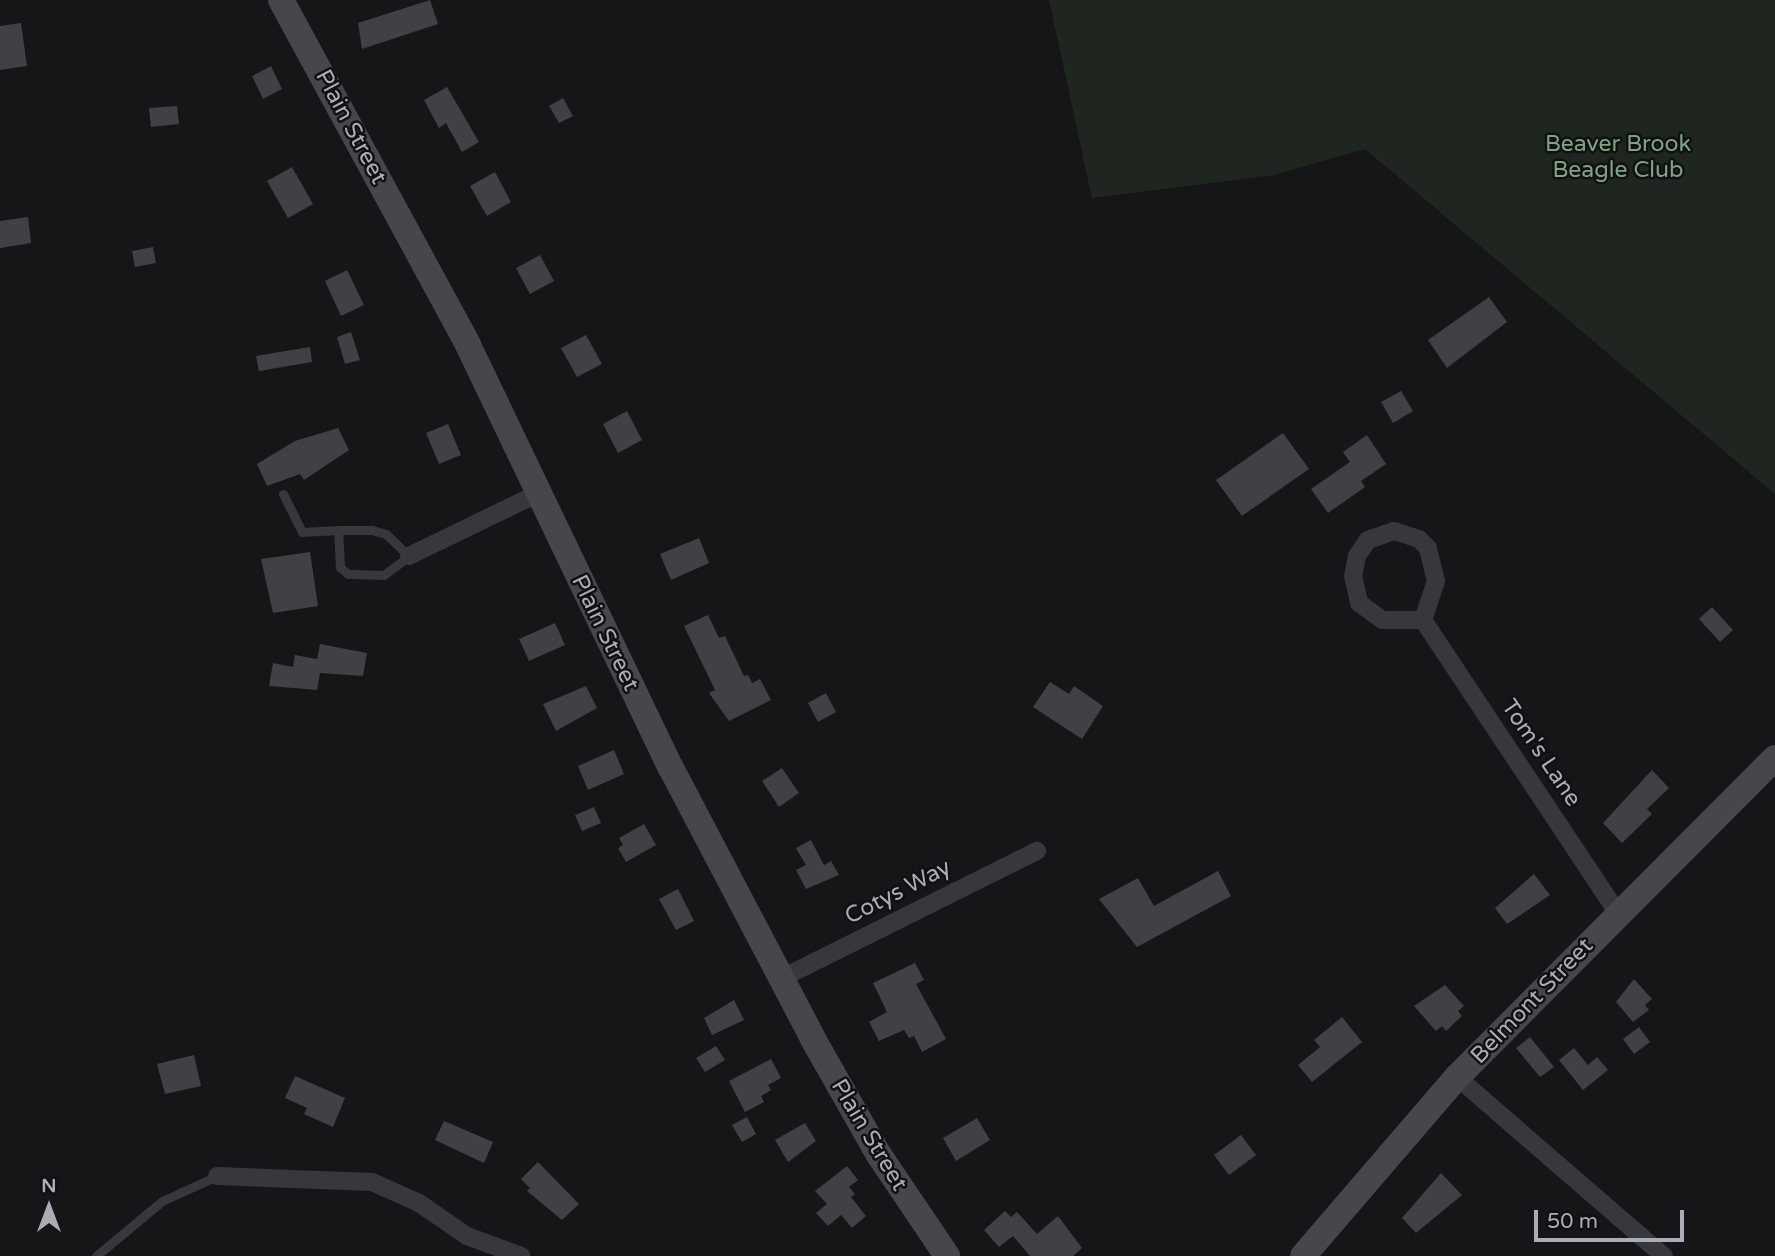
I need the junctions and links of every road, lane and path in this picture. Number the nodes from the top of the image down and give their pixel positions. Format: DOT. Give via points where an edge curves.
graph roads {
  1 [pos="281,0"];
  2 [pos="539,493"];
  3 [pos="283,494"];
  4 [pos="338,530"];
  5 [pos="409,556"];
  6 [pos="1423,620"];
  7 [pos="1775,758"];
  8 [pos="1037,851"];
  9 [pos="1618,913"];
  10 [pos="782,978"];
  11 [pos="1457,1077"];
  12 [pos="216,1176"];
  13 [pos="96,1256"];
  14 [pos="521,1256"];
  15 [pos="947,1256"];
  16 [pos="1303,1256"];
  17 [pos="1664,1256"];
  1 -- 2 [label="main road, Plain Street" via="450,311"];
  2 -- 5 [label="street"];
  2 -- 10 [label="main road, Plain Street" via="671,768"];
  3 -- 4 [label="lane" via="302,532"];
  4 -- 5 [label="lane" via="386,534"];
  4 -- 5 [label="lane" via="340,568 348,574 384,575"];
  6 -- 6 [label="street" via="1382,620 1359,603 1353,576 1357,556 1368,540 1394,531 1419,539 1428,548 1436,581"];
  6 -- 9 [label="street, Tom's Lane"];
  7 -- 9 [label="main road, Belmont Street"];
  8 -- 10 [label="street, Cotys Way"];
  9 -- 11 [label="main road, Belmont Street"];
  10 -- 15 [label="main road, Plain Street" via="872,1143"];
  11 -- 16 [label="main road, Belmont Street"];
  11 -- 17 [label="street"];
  12 -- 13 [label="lane" via="162,1202"];
  12 -- 14 [label="street" via="372,1182 419,1203 467,1236"];
}
